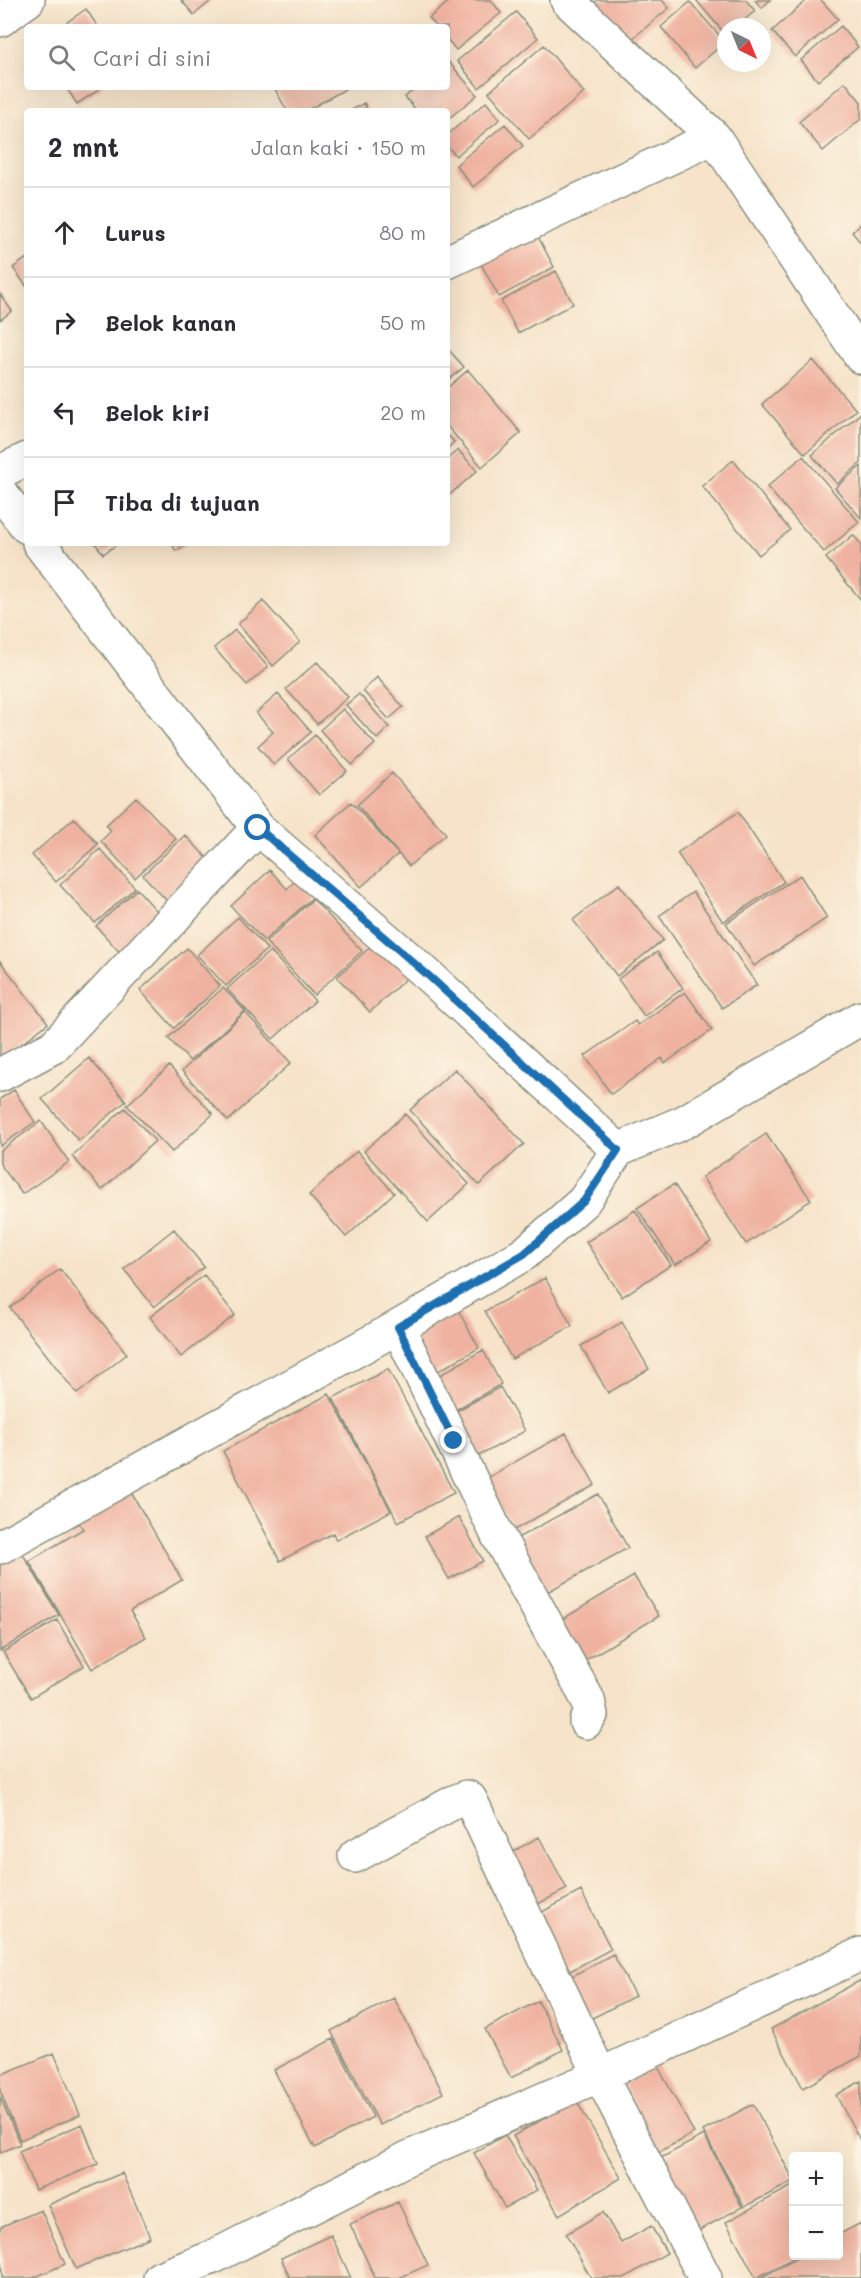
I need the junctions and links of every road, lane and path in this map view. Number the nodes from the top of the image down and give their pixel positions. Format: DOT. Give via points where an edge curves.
graph roads {
  1 [pos="28,0"];
  2 [pos="567,0"];
  3 [pos="0,20"];
  4 [pos="714,137"];
  5 [pos="450,261"];
  6 [pos="861,357"];
  7 [pos="24,460"];
  8 [pos="0,472"];
  9 [pos="0,492"];
  10 [pos="24,523"];
  11 [pos="41,546"];
  12 [pos="258,828"];
  13 [pos="861,1018"];
  14 [pos="0,1075"];
  15 [pos="618,1150"];
  16 [pos="398,1327"];
  17 [pos="0,1547"];
  18 [pos="586,1722"];
  19 [pos="355,1856"];
  20 [pos="861,1954"];
  21 [pos="600,2075"];
  22 [pos="160,2278"];
  23 [pos="705,2278"];
  1 -- 3 [label="street"];
  2 -- 4 [label="street"];
  4 -- 5 [label="street"];
  4 -- 6 [label="street"];
  7 -- 8 [label="street"];
  9 -- 10 [label="street"];
  11 -- 12 [label="street"];
  12 -- 14 [label="street" via="53,1047"];
  12 -- 15 [label="street" via="430,977"];
  13 -- 15 [label="street" via="684,1122"];
  15 -- 16 [label="street" via="584,1201 524,1254"];
  16 -- 17 [label="street"];
  16 -- 18 [label="street" via="497,1534 588,1700 591,1715"];
  19 -- 21 [label="street" via="454,1802 470,1799"];
  20 -- 21 [label="street"];
  21 -- 22 [label="street" via="408,2158 213,2257"];
  21 -- 23 [label="street"];
}
